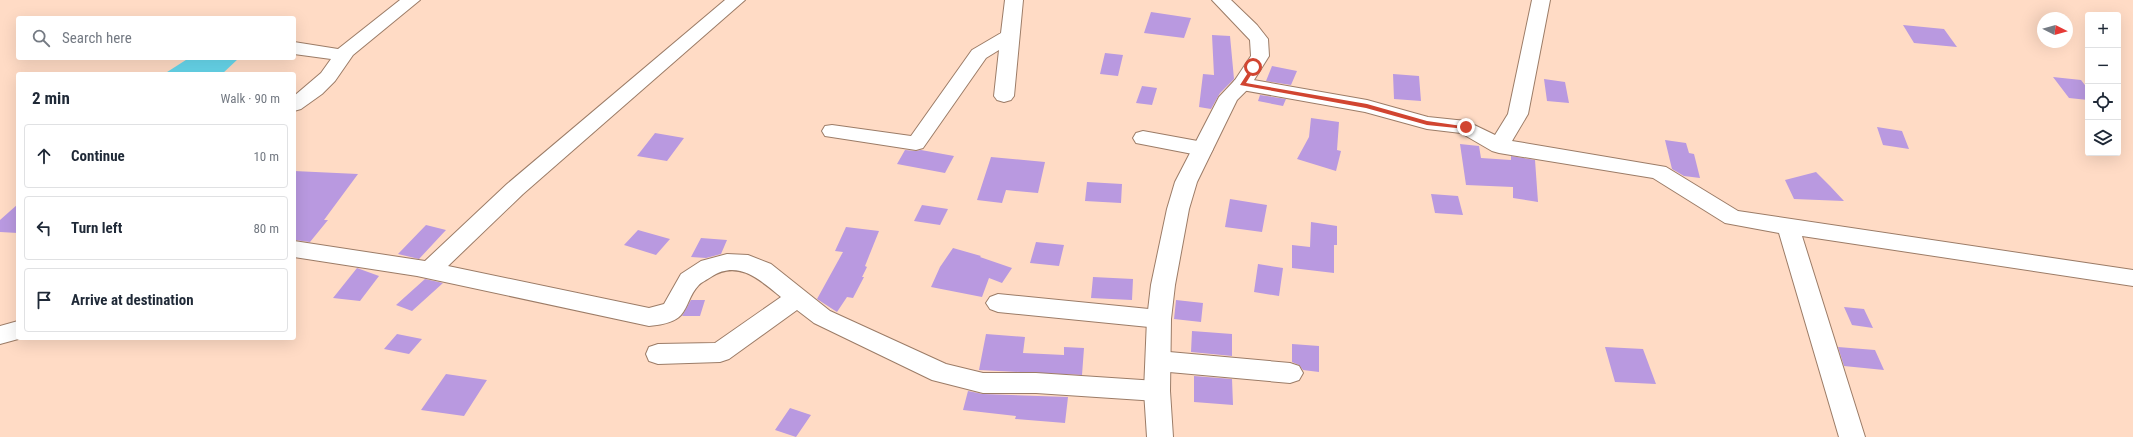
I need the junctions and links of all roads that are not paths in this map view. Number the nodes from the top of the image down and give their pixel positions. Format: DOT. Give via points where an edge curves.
graph roads {
  1 [pos="411,0"];
  2 [pos="736,0"];
  3 [pos="1014,0"];
  4 [pos="1221,0"];
  5 [pos="1542,0"];
  6 [pos="1011,35"];
  7 [pos="296,48"];
  8 [pos="342,55"];
  9 [pos="1242,84"];
  10 [pos="1004,96"];
  11 [pos="296,104"];
  12 [pos="832,131"];
  13 [pos="1143,138"];
  14 [pos="1499,146"];
  15 [pos="1203,149"];
  16 [pos="1788,226"];
  17 [pos="296,249"];
  18 [pos="430,270"];
  19 [pos="2133,278"];
  20 [pos="797,298"];
  21 [pos="998,303"];
  22 [pos="1160,319"];
  23 [pos="16,331"];
  24 [pos="0,335"];
  25 [pos="658,354"];
  26 [pos="1158,361"];
  27 [pos="1290,373"];
  28 [pos="1157,391"];
  29 [pos="1160,437"];
  30 [pos="1852,437"];
  1 -- 8 [label="street"];
  2 -- 18 [label="street" via="515,189"];
  3 -- 6 [label="street"];
  4 -- 9 [label="street" via="1243,19 1259,39 1260,56"];
  5 -- 14 [label="street" via="1518,114"];
  6 -- 10 [label="street"];
  6 -- 12 [label="street" via="979,54 916,143"];
  7 -- 8 [label="street"];
  8 -- 11 [label="street" via="328,77"];
  9 -- 14 [label="street" via="1367,106 1427,123 1466,127"];
  9 -- 15 [label="street" via="1229,97"];
  13 -- 15 [label="street"];
  14 -- 16 [label="street" via="1659,172 1733,218"];
  15 -- 22 [label="street" via="1186,182 1177,215 1163,285"];
  16 -- 19 [label="street"];
  16 -- 30 [label="street"];
  17 -- 18 [label="street"];
  18 -- 20 [label="street" via="648,317 672,310 689,280 695,275 717,263 736,262 756,266"];
  20 -- 25 [label="street" via="720,352"];
  20 -- 28 [label="street" via="822,317 941,373 983,383 1036,383"];
  21 -- 22 [label="street"];
  22 -- 26 [label="street"];
  23 -- 24 [label="street"];
  26 -- 27 [label="street"];
  26 -- 28 [label="street"];
  28 -- 29 [label="street"];
}
